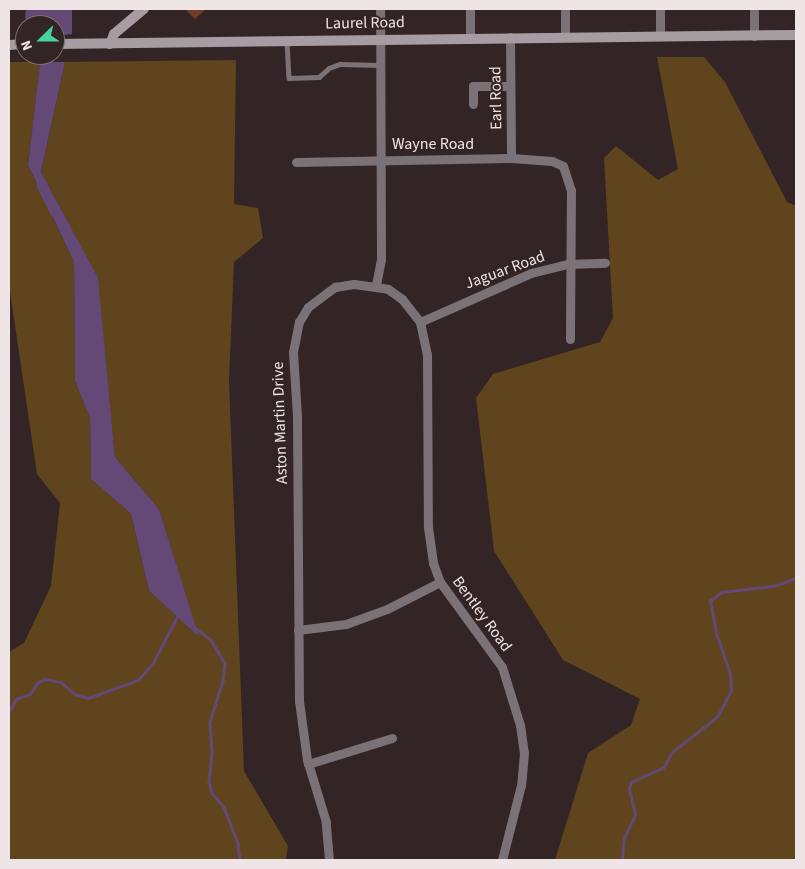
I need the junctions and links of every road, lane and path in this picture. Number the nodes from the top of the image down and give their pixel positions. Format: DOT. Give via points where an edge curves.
graph roads {
  1 [pos="144,9"];
  2 [pos="380,9"];
  3 [pos="470,9"];
  4 [pos="566,9"];
  5 [pos="660,9"];
  6 [pos="754,9"];
  7 [pos="796,35"];
  8 [pos="660,36"];
  9 [pos="754,36"];
  10 [pos="470,37"];
  11 [pos="510,37"];
  12 [pos="565,37"];
  13 [pos="380,38"];
  14 [pos="287,40"];
  15 [pos="65,44"];
  16 [pos="110,44"];
  17 [pos="380,65"];
  18 [pos="510,86"];
  19 [pos="473,104"];
  20 [pos="511,158"];
  21 [pos="381,159"];
  22 [pos="296,162"];
  23 [pos="605,263"];
  24 [pos="568,264"];
  25 [pos="376,285"];
  26 [pos="420,322"];
  27 [pos="570,339"];
  28 [pos="440,582"];
  29 [pos="298,630"];
  30 [pos="392,738"];
  31 [pos="308,764"];
  32 [pos="329,860"];
  33 [pos="502,860"];
  1 -- 16 [label="main road" via="114,34"];
  2 -- 13 [label="street"];
  3 -- 10 [label="street"];
  4 -- 12 [label="street"];
  5 -- 8 [label="street"];
  6 -- 9 [label="street"];
  7 -- 9 [label="main road, Laurel Road"];
  8 -- 9 [label="main road, Laurel Road"];
  8 -- 12 [label="main road, Laurel Road"];
  10 -- 11 [label="main road, Laurel Road"];
  10 -- 13 [label="main road, Laurel Road"];
  11 -- 12 [label="main road, Laurel Road"];
  11 -- 18 [label="street, Earl Road"];
  13 -- 14 [label="main road, Laurel Road"];
  13 -- 17 [label="street"];
  14 -- 16 [label="main road, Laurel Road"];
  14 -- 17 [label="lane" via="288,78 319,77 340,64"];
  15 -- 16 [label="main road, Laurel Road"];
  17 -- 21 [label="street"];
  18 -- 19 [label="street" via="472,86"];
  18 -- 20 [label="street, Earl Road"];
  20 -- 21 [label="street, Wayne Road"];
  20 -- 24 [label="street, Wayne Road" via="552,161 566,170 571,190"];
  21 -- 22 [label="street, Wayne Road"];
  21 -- 25 [label="street" via="381,260"];
  23 -- 24 [label="street, Jaguar Road"];
  24 -- 26 [label="street, Jaguar Road" via="531,273"];
  24 -- 27 [label="street"];
  25 -- 26 [label="street, Bentley Road" via="388,288 402,299"];
  25 -- 29 [label="street, Aston Martin Drive" via="354,284 335,288 308,306 299,322 293,352 297,416"];
  26 -- 28 [label="street, Bentley Road" via="426,354 428,527 433,563"];
  28 -- 29 [label="street" via="387,609 346,624"];
  28 -- 33 [label="street, Bentley Road" via="502,667 520,725 524,754 522,785"];
  29 -- 31 [label="street, Aston Martin Drive" via="299,700"];
  30 -- 31 [label="street"];
  31 -- 32 [label="street, Aston Martin Drive" via="326,822"];
}
